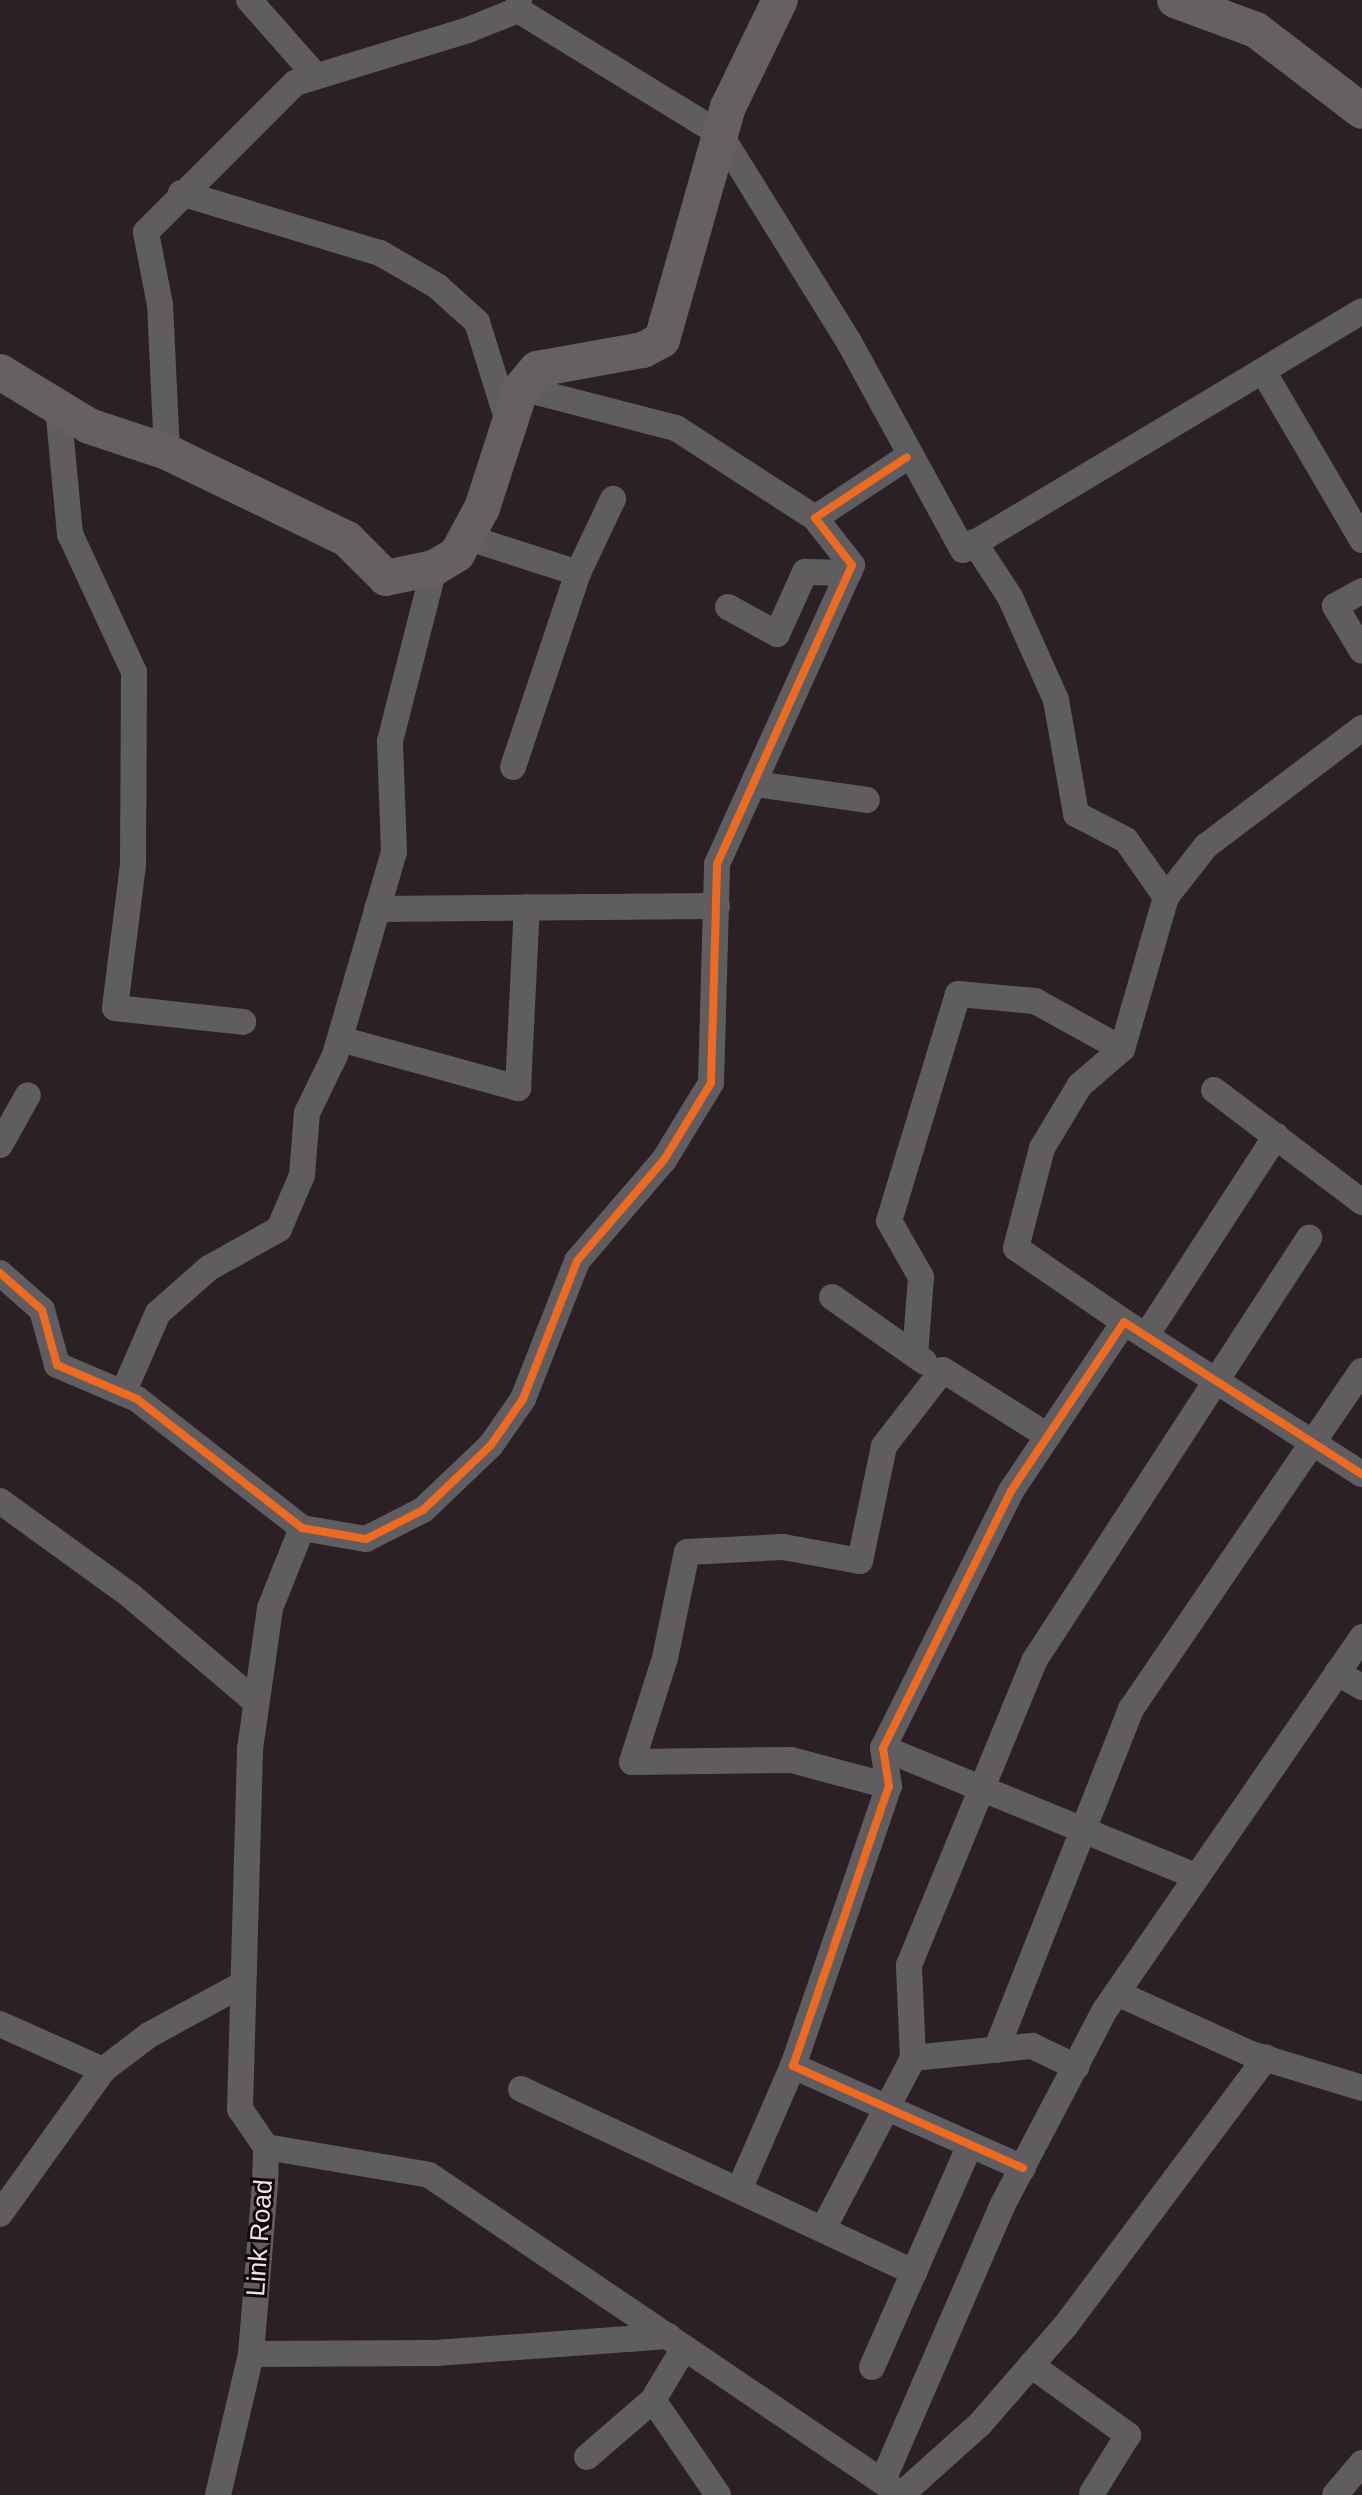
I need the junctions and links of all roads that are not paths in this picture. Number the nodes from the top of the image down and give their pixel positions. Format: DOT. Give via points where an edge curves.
graph roads {
  1 [pos="249,0"];
  2 [pos="780,0"];
  3 [pos="1175,0"];
  4 [pos="519,5"];
  5 [pos="316,76"];
  6 [pos="1362,111"];
  7 [pos="720,134"];
  8 [pos="181,193"];
  9 [pos="1362,311"];
  10 [pos="1263,371"];
  11 [pos="0,372"];
  12 [pos="521,388"];
  13 [pos="58,407"];
  14 [pos="509,425"];
  15 [pos="167,452"];
  16 [pos="907,457"];
  17 [pos="613,499"];
  18 [pos="815,518"];
  19 [pos="466,537"];
  20 [pos="1362,540"];
  21 [pos="974,542"];
  22 [pos="434,568"];
  23 [pos="578,573"];
  24 [pos="849,573"];
  25 [pos="1362,591"];
  26 [pos="728,607"];
  27 [pos="1362,651"];
  28 [pos="1362,728"];
  29 [pos="513,767"];
  30 [pos="756,784"];
  31 [pos="867,800"];
  32 [pos="1166,897"];
  33 [pos="717,906"];
  34 [pos="527,907"];
  35 [pos="377,909"];
  36 [pos="243,1022"];
  37 [pos="340,1039"];
  38 [pos="1122,1049"];
  39 [pos="1214,1090"];
  40 [pos="28,1095"];
  41 [pos="1276,1136"];
  42 [pos="0,1145"];
  43 [pos="1362,1202"];
  44 [pos="1309,1238"];
  45 [pos="0,1273"];
  46 [pos="832,1297"];
  47 [pos="1135,1329"];
  48 [pos="915,1355"];
  49 [pos="1362,1371"];
  50 [pos="941,1373"];
  51 [pos="1212,1379"];
  52 [pos="123,1393"];
  53 [pos="1048,1436"];
  54 [pos="1313,1443"];
  55 [pos="1362,1474"];
  56 [pos="0,1501"];
  57 [pos="302,1528"];
  58 [pos="1362,1637"];
  59 [pos="1337,1673"];
  60 [pos="1362,1687"];
  61 [pos="255,1701"];
  62 [pos="883,1748"];
  63 [pos="889,1786"];
  64 [pos="985,1790"];
  65 [pos="1083,1831"];
  66 [pos="1197,1877"];
  67 [pos="241,1985"];
  68 [pos="1117,1993"];
  69 [pos="0,2024"];
  70 [pos="996,2050"];
  71 [pos="913,2058"];
  72 [pos="1266,2058"];
  73 [pos="793,2066"];
  74 [pos="1076,2067"];
  75 [pos="103,2070"];
  76 [pos="1362,2088"];
  77 [pos="521,2089"];
  78 [pos="888,2109"];
  79 [pos="970,2145"];
  80 [pos="266,2147"];
  81 [pos="1023,2168"];
  82 [pos="739,2190"];
  83 [pos="0,2214"];
  84 [pos="823,2229"];
  85 [pos="914,2272"];
  86 [pos="676,2342"];
  87 [pos="251,2354"];
  88 [pos="1031,2365"];
  89 [pos="872,2367"];
  90 [pos="653,2400"];
  91 [pos="587,2457"];
  92 [pos="1362,2463"];
  93 [pos="895,2490"];
  94 [pos="1092,2493"];
  95 [pos="218,2495"];
  96 [pos="718,2495"];
  97 [pos="1335,2495"];
  1 -- 5 [label="street"];
  2 -- 7 [label="street"];
  3 -- 6 [label="street" via="1256,30"];
  4 -- 5 [label="street"];
  4 -- 7 [label="street"];
  5 -- 8 [label="street" via="295,83"];
  7 -- 12 [label="street" via="662,340 643,350 537,369"];
  7 -- 16 [label="street" via="849,342"];
  8 -- 14 [label="street" via="380,253 437,286 477,322"];
  8 -- 15 [label="street" via="146,232 160,305"];
  9 -- 10 [label="street"];
  10 -- 20 [label="street"];
  10 -- 21 [label="street"];
  11 -- 13 [label="street"];
  12 -- 14 [label="street"];
  12 -- 18 [label="street" via="676,428"];
  13 -- 15 [label="street" via="89,426"];
  13 -- 36 [label="street" via="70,534 134,672 133,865 115,1008"];
  14 -- 19 [label="street"];
  15 -- 22 [label="street" via="347,539 386,578"];
  16 -- 18 [label="street"];
  16 -- 21 [label="street" via="963,550"];
  17 -- 23 [label="street"];
  18 -- 24 [label="street" via="852,565"];
  19 -- 22 [label="street" via="457,554"];
  19 -- 23 [label="street"];
  21 -- 32 [label="street" via="1010,597 1056,700 1076,814 1126,840"];
  22 -- 35 [label="street" via="390,741 394,852"];
  23 -- 29 [label="street"];
  24 -- 26 [label="street" via="805,572 777,634"];
  24 -- 30 [label="street"];
  25 -- 27 [label="street" via="1335,606"];
  28 -- 32 [label="street" via="1206,846"];
  30 -- 31 [label="street"];
  30 -- 33 [label="street" via="717,864"];
  32 -- 38 [label="street"];
  33 -- 34 [label="street"];
  33 -- 57 [label="street" via="711,1083 664,1160 577,1261 523,1399 491,1445 423,1510 366,1539"];
  34 -- 35 [label="street"];
  34 -- 37 [label="street" via="518,1088"];
  35 -- 37 [label="street"];
  37 -- 52 [label="street" via="307,1113 302,1175 279,1229 209,1268 158,1313"];
  38 -- 47 [label="street" via="1080,1085 1042,1148 1016,1248"];
  38 -- 48 [label="street" via="1035,1001 958,994 889,1221 921,1277"];
  39 -- 41 [label="street"];
  40 -- 42 [label="street"];
  41 -- 43 [label="street"];
  41 -- 47 [label="street"];
  44 -- 51 [label="street"];
  45 -- 52 [label="street" via="42,1310 57,1365"];
  46 -- 48 [label="street"];
  47 -- 51 [label="street"];
  47 -- 53 [label="street"];
  48 -- 50 [label="street"];
  49 -- 54 [label="street"];
  50 -- 53 [label="street"];
  50 -- 63 [label="street" via="884,1446 860,1561 783,1547 687,1552 665,1658 632,1762 791,1760"];
  51 -- 54 [label="street"];
  51 -- 64 [label="street" via="1034,1661"];
  52 -- 57 [label="street" via="197,1439"];
  53 -- 62 [label="street" via="1011,1491"];
  54 -- 55 [label="street"];
  54 -- 65 [label="street" via="1131,1709"];
  56 -- 61 [label="street" via="131,1596"];
  57 -- 61 [label="street, Link Road" via="270,1608"];
  58 -- 59 [label="street"];
  59 -- 60 [label="street"];
  59 -- 66 [label="street"];
  61 -- 67 [label="street, Link Road" via="241,1860"];
  62 -- 63 [label="street"];
  62 -- 64 [label="street"];
  63 -- 73 [label="street"];
  64 -- 65 [label="street"];
  64 -- 71 [label="street" via="909,1965"];
  65 -- 66 [label="street"];
  65 -- 70 [label="street"];
  66 -- 68 [label="street"];
  67 -- 75 [label="street" via="149,2035"];
  67 -- 80 [label="street, Link Road" via="240,2109"];
  68 -- 72 [label="street"];
  68 -- 74 [label="street"];
  69 -- 75 [label="street"];
  70 -- 71 [label="street"];
  70 -- 74 [label="street" via="1032,2046"];
  71 -- 78 [label="street"];
  72 -- 76 [label="street"];
  72 -- 88 [label="street"];
  73 -- 78 [label="street"];
  73 -- 82 [label="street"];
  74 -- 81 [label="street"];
  75 -- 83 [label="street"];
  77 -- 82 [label="street"];
  78 -- 79 [label="street"];
  78 -- 84 [label="street"];
  79 -- 81 [label="street"];
  79 -- 85 [label="street"];
  80 -- 86 [label="street" via="429,2175"];
  80 -- 87 [label="street, Link Road"];
  81 -- 93 [label="street"];
  82 -- 84 [label="street"];
  84 -- 85 [label="street"];
  85 -- 89 [label="street"];
  86 -- 87 [label="street" via="436,2353"];
  86 -- 90 [label="street"];
  86 -- 93 [label="street"];
  87 -- 95 [label="street, Link Road"];
  88 -- 93 [label="street"];
  88 -- 94 [label="street" via="1128,2435"];
  90 -- 91 [label="street"];
  90 -- 96 [label="street"];
  92 -- 97 [label="street"];
}
